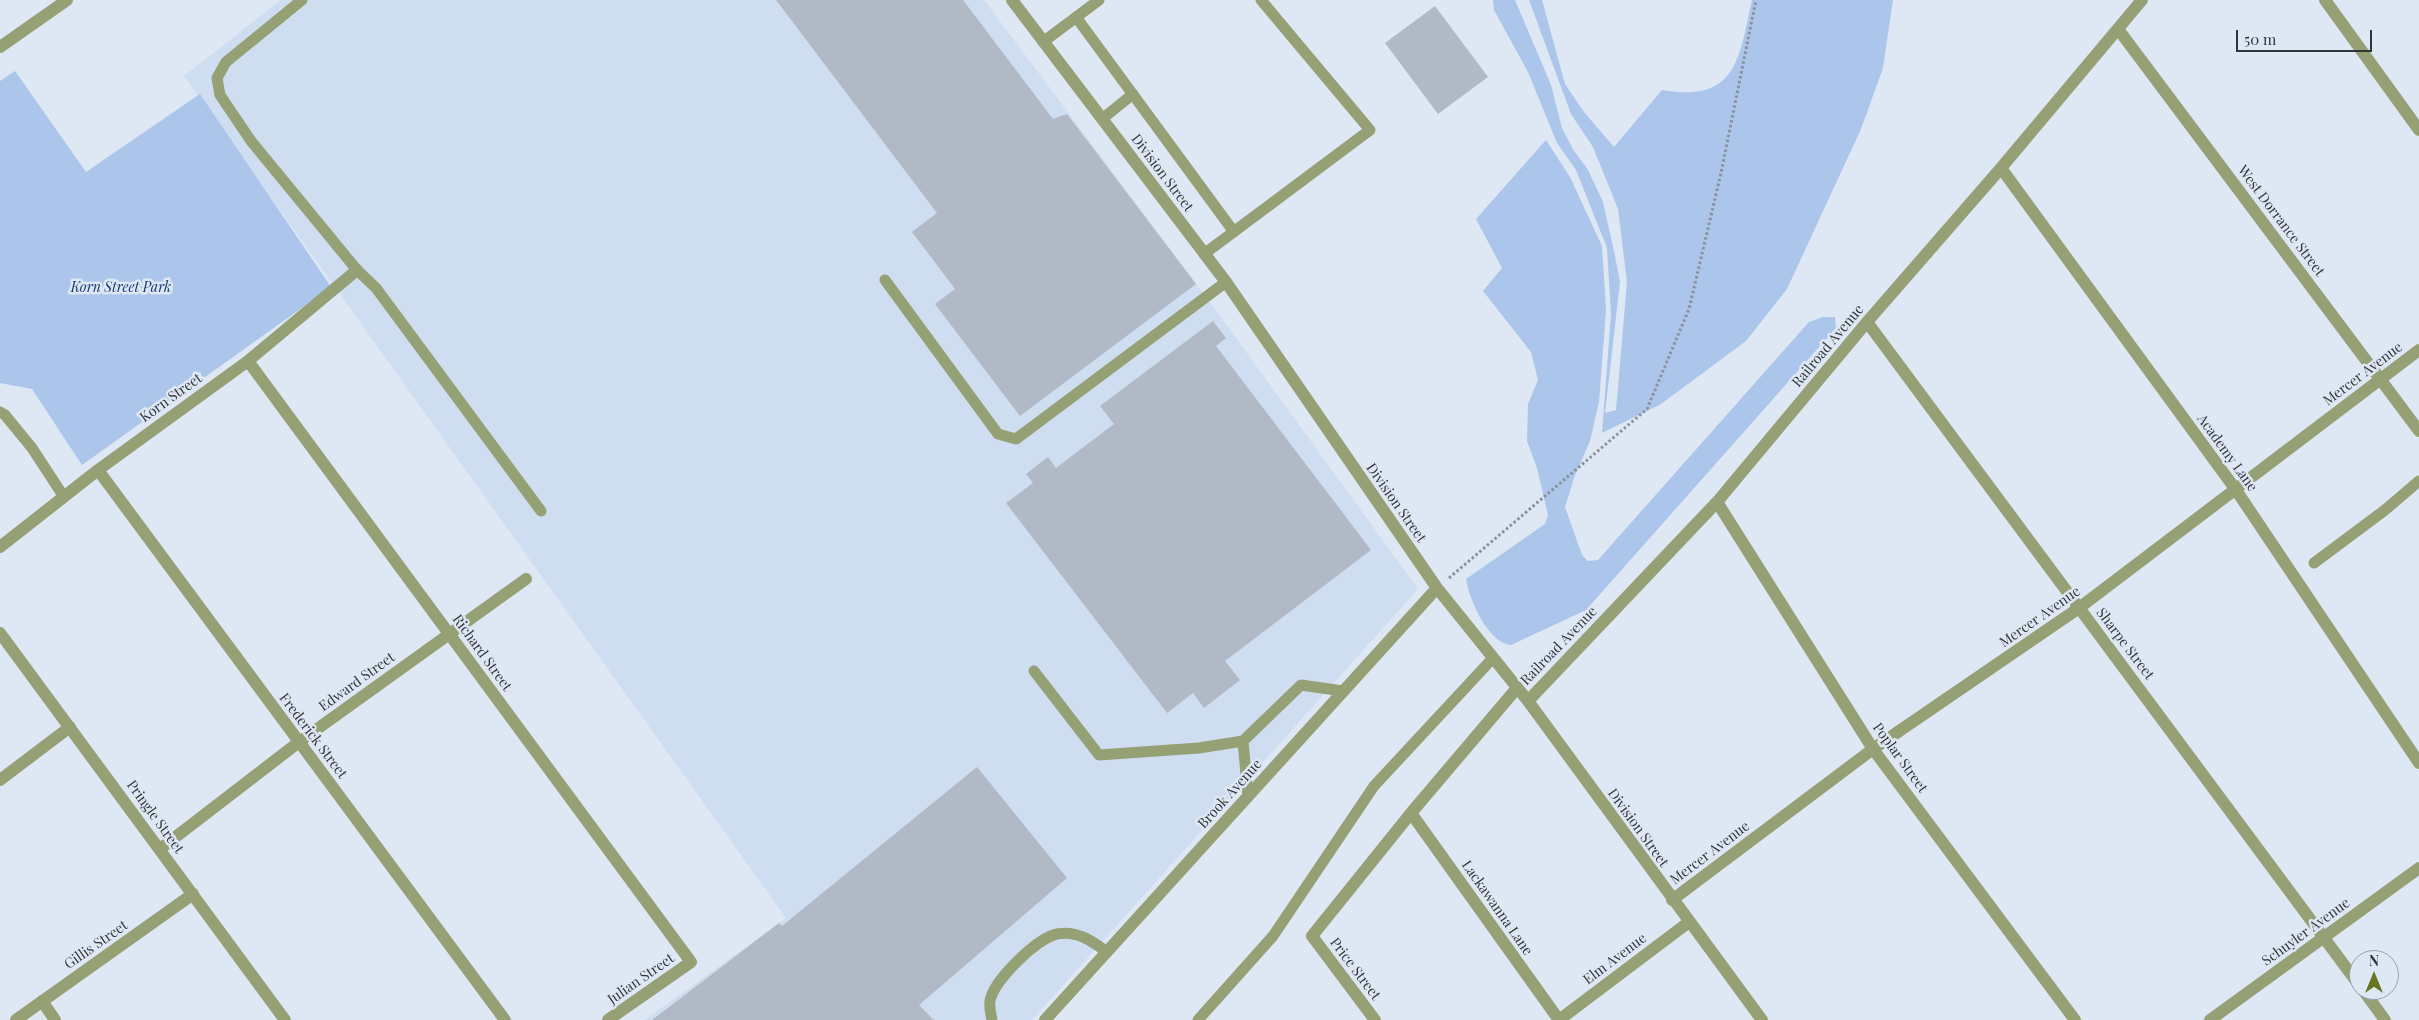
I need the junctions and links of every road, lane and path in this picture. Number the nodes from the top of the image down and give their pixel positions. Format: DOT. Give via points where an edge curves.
graph roads {
  1 [pos="66,0"];
  2 [pos="302,0"];
  3 [pos="1012,0"];
  4 [pos="1099,0"];
  5 [pos="1261,0"];
  6 [pos="1756,0"];
  7 [pos="2142,0"];
  8 [pos="2325,0"];
  9 [pos="1076,18"];
  10 [pos="2118,29"];
  11 [pos="1043,42"];
  12 [pos="0,47"];
  13 [pos="1132,94"];
  14 [pos="1102,119"];
  15 [pos="2419,130"];
  16 [pos="2001,168"];
  17 [pos="1234,232"];
  18 [pos="1204,254"];
  19 [pos="357,270"];
  20 [pos="885,280"];
  21 [pos="1226,282"];
  22 [pos="1867,322"];
  23 [pos="2419,350"];
  24 [pos="248,361"];
  25 [pos="2381,379"];
  26 [pos="0,412"];
  27 [pos="2419,431"];
  28 [pos="98,470"];
  29 [pos="2419,480"];
  30 [pos="2236,490"];
  31 [pos="64,497"];
  32 [pos="1717,502"];
  33 [pos="541,511"];
  34 [pos="0,547"];
  35 [pos="2314,563"];
  36 [pos="526,579"];
  37 [pos="1437,588"];
  38 [pos="2080,608"];
  39 [pos="0,633"];
  40 [pos="450,634"];
  41 [pos="1493,658"];
  42 [pos="1034,671"];
  43 [pos="1517,688"];
  44 [pos="1343,692"];
  45 [pos="1528,701"];
  46 [pos="70,727"];
  47 [pos="1243,740"];
  48 [pos="299,742"];
  49 [pos="1873,749"];
  50 [pos="2419,763"];
  51 [pos="0,780"];
  52 [pos="1248,796"];
  53 [pos="1411,813"];
  54 [pos="160,849"];
  55 [pos="2419,868"];
  56 [pos="193,894"];
  57 [pos="1672,900"];
  58 [pos="1689,922"];
  59 [pos="1312,936"];
  60 [pos="2324,937"];
  61 [pos="1107,952"];
  62 [pos="691,962"];
  63 [pos="2349,971"];
  64 [pos="2370,1000"];
  65 [pos="42,1001"];
  66 [pos="16,1020"];
  67 [pos="55,1020"];
  68 [pos="285,1020"];
  69 [pos="505,1020"];
  70 [pos="608,1020"];
  71 [pos="992,1020"];
  72 [pos="1045,1020"];
  73 [pos="1198,1020"];
  74 [pos="1375,1020"];
  75 [pos="1559,1020"];
  76 [pos="1762,1020"];
  77 [pos="2075,1020"];
  78 [pos="2210,1020"];
  79 [pos="2385,1020"];
  1 -- 12 [label="street"];
  2 -- 19 [label="lane" via="226,62 217,78 220,95 251,141"];
  3 -- 11 [label="street, Division Street"];
  4 -- 9 [label="lane"];
  5 -- 17 [label="lane" via="1370,130"];
  6 -- 37 [label="path" via="1722,173 1689,309 1646,409"];
  7 -- 10 [label="street, Railroad Avenue"];
  8 -- 15 [label="street"];
  9 -- 11 [label="lane"];
  9 -- 13 [label="lane"];
  10 -- 16 [label="street, Railroad Avenue"];
  10 -- 25 [label="street, West Dorrance Street"];
  11 -- 14 [label="street, Division Street"];
  13 -- 14 [label="lane"];
  13 -- 17 [label="lane"];
  14 -- 18 [label="street, Division Street"];
  16 -- 22 [label="street, Railroad Avenue"];
  16 -- 30 [label="street, Academy Lane"];
  17 -- 18 [label="lane"];
  18 -- 21 [label="street, Division Street"];
  19 -- 24 [label="street, Korn Street"];
  19 -- 33 [label="lane" via="376,288"];
  20 -- 21 [label="lane" via="998,434 1016,439"];
  21 -- 37 [label="street, Division Street"];
  22 -- 32 [label="street, Railroad Avenue"];
  22 -- 38 [label="street, Sharpe Street"];
  23 -- 25 [label="street, Mercer Avenue"];
  24 -- 28 [label="street, Korn Street"];
  24 -- 40 [label="street, Richard Street"];
  25 -- 27 [label="street, West Dorrance Street"];
  25 -- 30 [label="street, Mercer Avenue"];
  26 -- 31 [label="lane" via="32,448"];
  28 -- 31 [label="street, Korn Street"];
  28 -- 48 [label="street, Frederick Street"];
  29 -- 35 [label="lane"];
  30 -- 38 [label="street, Mercer Avenue"];
  30 -- 50 [label="street, Academy Lane"];
  31 -- 34 [label="street, Korn Street"];
  32 -- 45 [label="street, Railroad Avenue"];
  32 -- 49 [label="street, Poplar Street"];
  36 -- 40 [label="street, Edward Street"];
  37 -- 41 [label="street, Division Street"];
  37 -- 44 [label="street, Brook Avenue"];
  38 -- 49 [label="street, Mercer Avenue"];
  38 -- 60 [label="street, Sharpe Street"];
  39 -- 46 [label="street, Pringle Street"];
  40 -- 48 [label="street, Edward Street"];
  40 -- 62 [label="street, Richard Street"];
  41 -- 43 [label="street, Division Street"];
  41 -- 73 [label="lane" via="1374,786 1274,936"];
  42 -- 47 [label="lane" via="1099,755 1199,748"];
  43 -- 45 [label="street, Division Street"];
  43 -- 53 [label="street, Railroad Avenue"];
  44 -- 47 [label="lane" via="1301,684"];
  44 -- 52 [label="street, Brook Avenue"];
  45 -- 57 [label="street, Division Street"];
  46 -- 51 [label="street"];
  46 -- 54 [label="street, Pringle Street"];
  47 -- 52 [label="lane"];
  48 -- 54 [label="street, Edward Street"];
  48 -- 69 [label="street, Frederick Street"];
  49 -- 57 [label="street, Mercer Avenue"];
  49 -- 77 [label="street, Poplar Street"];
  52 -- 61 [label="street, Brook Avenue"];
  53 -- 59 [label="street, Railroad Avenue"];
  53 -- 75 [label="street, Lackawanna Lane"];
  54 -- 56 [label="street, Pringle Street"];
  55 -- 60 [label="street, Schuyler Avenue"];
  56 -- 65 [label="street, Gillis Street"];
  56 -- 68 [label="street, Pringle Street"];
  57 -- 58 [label="street, Division Street"];
  58 -- 75 [label="street, Elm Avenue"];
  58 -- 76 [label="street, Division Street"];
  59 -- 74 [label="street, Price Street"];
  60 -- 63 [label="street, Sharpe Street"];
  60 -- 78 [label="street, Schuyler Avenue"];
  61 -- 71 [label="lane" via="1088,938 1071,933 1044,939 1029,949 995,988 990,1000"];
  61 -- 72 [label="street, Brook Avenue"];
  62 -- 70 [label="street, Julian Street"];
  64 -- 79 [label="street"];
  65 -- 66 [label="street, Gillis Street"];
  65 -- 67 [label="street"];
}
